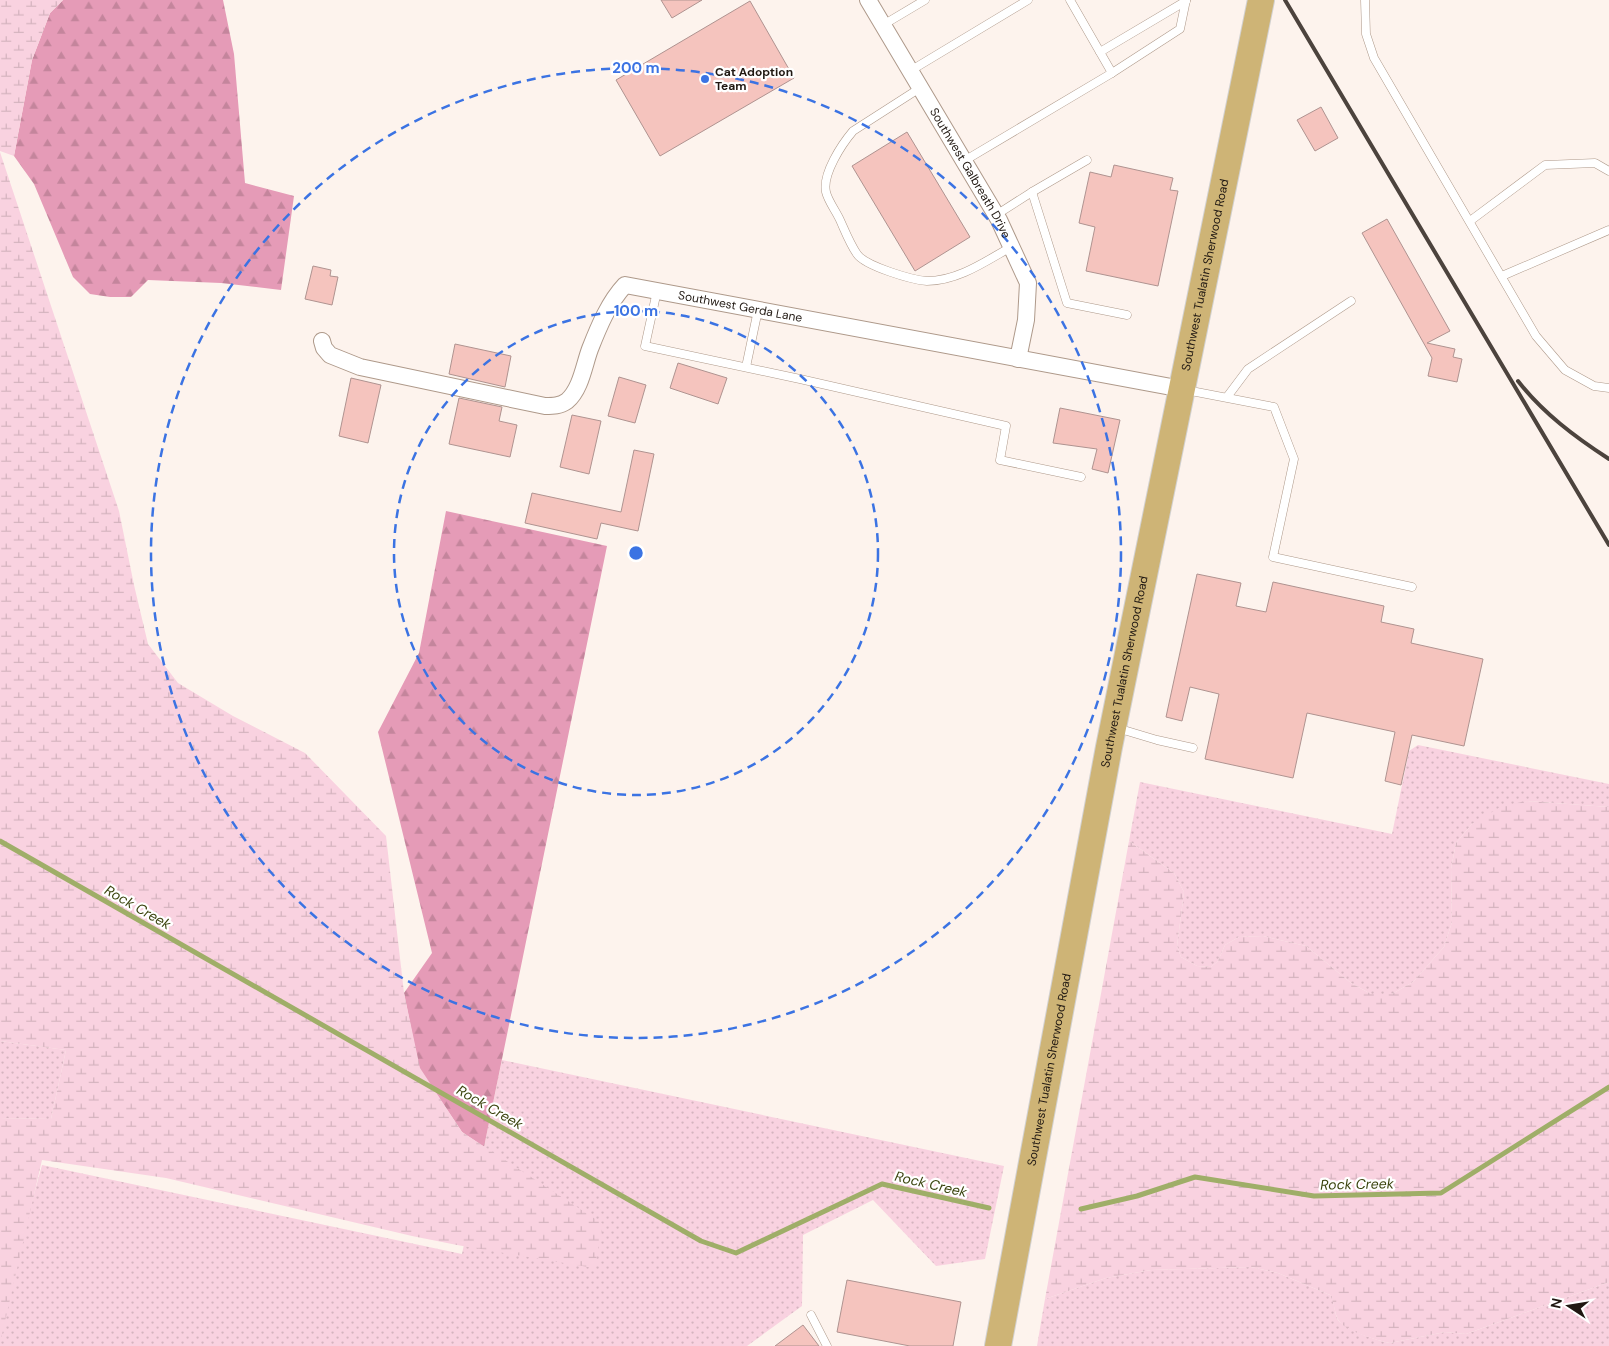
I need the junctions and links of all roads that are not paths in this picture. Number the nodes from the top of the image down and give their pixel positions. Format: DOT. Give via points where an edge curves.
graph roads {
  1 [pos="868,0"];
  2 [pos="926,0"];
  3 [pos="1028,0"];
  4 [pos="1070,0"];
  5 [pos="1186,0"];
  6 [pos="1261,0"];
  7 [pos="1364,0"];
  8 [pos="883,25"];
  9 [pos="1100,52"];
  10 [pos="910,71"];
  11 [pos="1112,72"];
  12 [pos="920,88"];
  13 [pos="1087,160"];
  14 [pos="964,161"];
  15 [pos="1609,171"];
  16 [pos="1032,192"];
  17 [pos="996,215"];
  18 [pos="1470,221"];
  19 [pos="1609,230"];
  20 [pos="1011,247"];
  21 [pos="1502,276"];
  22 [pos="657,291"];
  23 [pos="1351,301"];
  24 [pos="758,310"];
  25 [pos="1127,315"];
  26 [pos="322,341"];
  27 [pos="1018,359"];
  28 [pos="746,367"];
  29 [pos="1609,388"];
  30 [pos="1182,389"];
  31 [pos="1227,397"];
  32 [pos="1080,476"];
  33 [pos="1412,587"];
  34 [pos="1113,727"];
  35 [pos="1193,748"];
  36 [pos="811,1315"];
  37 [pos="827,1346"];
  38 [pos="998,1346"];
  1 -- 8 [label="street, Southwest Galbreath Drive"];
  2 -- 8 [label="lane"];
  3 -- 10 [label="lane"];
  4 -- 9 [label="lane"];
  5 -- 9 [label="lane"];
  5 -- 11 [label="lane" via="1180,29"];
  6 -- 30 [label="highway, Southwest Tualatin Sherwood Road"];
  7 -- 18 [label="lane" via="1366,34 1374,58"];
  8 -- 10 [label="street, Southwest Galbreath Drive"];
  9 -- 11 [label="lane"];
  10 -- 12 [label="street, Southwest Galbreath Drive"];
  11 -- 14 [label="lane"];
  12 -- 14 [label="street, Southwest Galbreath Drive"];
  12 -- 20 [label="lane" via="853,131 833,162 826,192 857,256 895,274 927,280 961,274"];
  13 -- 16 [label="lane"];
  14 -- 17 [label="street, Southwest Galbreath Drive"];
  15 -- 18 [label="lane" via="1595,163 1545,165"];
  16 -- 17 [label="lane"];
  16 -- 25 [label="lane" via="1067,303"];
  17 -- 20 [label="street, Southwest Galbreath Drive"];
  18 -- 21 [label="lane"];
  19 -- 21 [label="lane"];
  20 -- 27 [label="street, Southwest Galbreath Drive" via="1028,283 1026,320"];
  21 -- 29 [label="lane" via="1536,336 1565,370 1594,386"];
  22 -- 24 [label="street, Southwest Gerda Lane"];
  22 -- 26 [label="street, Southwest Gerda Lane" via="625,285 614,297 573,394 556,406 375,371 330,354"];
  22 -- 28 [label="lane" via="645,346"];
  23 -- 31 [label="lane" via="1248,369"];
  24 -- 27 [label="street, Southwest Gerda Lane"];
  24 -- 28 [label="lane"];
  27 -- 30 [label="street, Southwest Gerda Lane"];
  28 -- 32 [label="lane" via="1006,426 1000,460"];
  30 -- 31 [label="lane"];
  30 -- 34 [label="highway, Southwest Tualatin Sherwood Road"];
  31 -- 33 [label="lane" via="1274,407 1294,459 1273,557"];
  34 -- 35 [label="lane"];
  34 -- 38 [label="highway, Southwest Tualatin Sherwood Road"];
  36 -- 37 [label="lane"];
}
